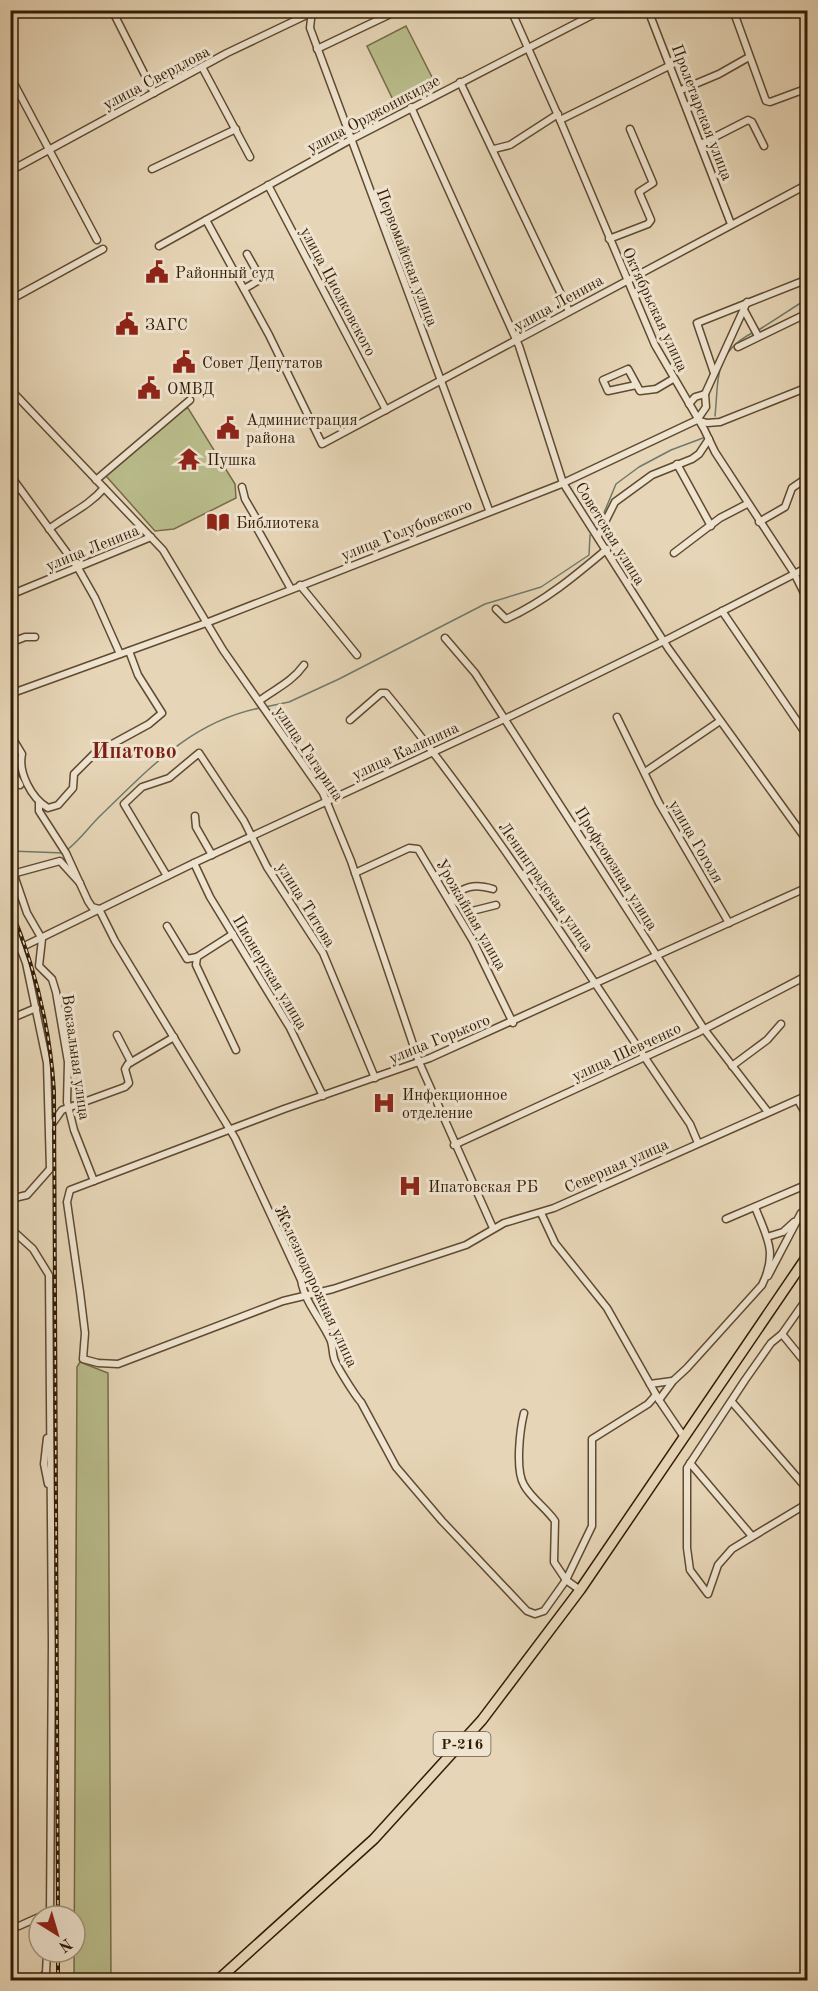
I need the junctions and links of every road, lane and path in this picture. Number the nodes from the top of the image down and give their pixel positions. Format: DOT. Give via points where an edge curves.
graph roads {
  1 [pos="112,10"];
  2 [pos="399,10"];
  3 [pos="511,10"];
  4 [pos="602,10"];
  5 [pos="648,10"];
  6 [pos="733,10"];
  7 [pos="313,11"];
  8 [pos="528,48"];
  9 [pos="317,49"];
  10 [pos="749,57"];
  11 [pos="671,65"];
  12 [pos="202,67"];
  13 [pos="10,76"];
  14 [pos="460,82"];
  15 [pos="807,88"];
  16 [pos="681,90"];
  17 [pos="154,93"];
  18 [pos="411,107"];
  19 [pos="559,117"];
  20 [pos="236,129"];
  21 [pos="630,129"];
  22 [pos="350,140"];
  23 [pos="701,144"];
  24 [pos="764,146"];
  25 [pos="494,149"];
  26 [pos="49,150"];
  27 [pos="250,157"];
  28 [pos="152,169"];
  29 [pos="10,171"];
  30 [pos="807,184"];
  31 [pos="268,185"];
  32 [pos="206,220"];
  33 [pos="731,224"];
  34 [pos="97,240"];
  35 [pos="609,240"];
  36 [pos="159,246"];
  37 [pos="103,249"];
  38 [pos="247,254"];
  39 [pos="807,279"];
  40 [pos="627,280"];
  41 [pos="244,289"];
  42 [pos="10,300"];
  43 [pos="747,302"];
  44 [pos="744,310"];
  45 [pos="569,311"];
  46 [pos="807,313"];
  47 [pos="758,336"];
  48 [pos="517,341"];
  49 [pos="738,347"];
  50 [pos="714,373"];
  51 [pos="673,379"];
  52 [pos="441,380"];
  53 [pos="636,385"];
  54 [pos="807,387"];
  55 [pos="10,389"];
  56 [pos="705,394"];
  57 [pos="190,400"];
  58 [pos="689,404"];
  59 [pos="386,410"];
  60 [pos="697,420"];
  61 [pos="709,439"];
  62 [pos="680,466"];
  63 [pos="10,475"];
  64 [pos="807,477"];
  65 [pos="96,480"];
  66 [pos="563,483"];
  67 [pos="242,487"];
  68 [pos="104,488"];
  69 [pos="747,504"];
  70 [pos="489,510"];
  71 [pos="759,522"];
  72 [pos="711,526"];
  73 [pos="49,529"];
  74 [pos="598,536"];
  75 [pos="151,537"];
  76 [pos="607,549"];
  77 [pos="674,553"];
  78 [pos="807,567"];
  79 [pos="78,568"];
  80 [pos="794,573"];
  81 [pos="300,585"];
  82 [pos="291,589"];
  83 [pos="10,595"];
  84 [pos="807,601"];
  85 [pos="496,609"];
  86 [pos="722,611"];
  87 [pos="207,622"];
  88 [pos="34,637"];
  89 [pos="445,638"];
  90 [pos="663,641"];
  91 [pos="10,643"];
  92 [pos="129,651"];
  93 [pos="120,654"];
  94 [pos="357,656"];
  95 [pos="304,665"];
  96 [pos="10,694"];
  97 [pos="260,702"];
  98 [pos="617,717"];
  99 [pos="505,718"];
  100 [pos="350,720"];
  101 [pos="720,721"];
  102 [pos="10,734"];
  103 [pos="807,737"];
  104 [pos="14,747"];
  105 [pos="433,753"];
  106 [pos="14,768"];
  107 [pos="645,772"];
  108 [pos="20,785"];
  109 [pos="328,801"];
  110 [pos="39,803"];
  111 [pos="195,816"];
  112 [pos="253,837"];
  113 [pos="807,842"];
  114 [pos="212,855"];
  115 [pos="194,863"];
  116 [pos="355,873"];
  117 [pos="166,876"];
  118 [pos="80,883"];
  119 [pos="807,887"];
  120 [pos="493,889"];
  121 [pos="450,898"];
  122 [pos="495,905"];
  123 [pos="99,909"];
  124 [pos="470,912"];
  125 [pos="460,919"];
  126 [pos="10,921"];
  127 [pos="729,923"];
  128 [pos="167,926"];
  129 [pos="233,934"];
  130 [pos="42,939"];
  131 [pos="20,948"];
  132 [pos="10,953"];
  133 [pos="656,956"];
  134 [pos="197,957"];
  135 [pos="807,975"];
  136 [pos="597,983"];
  137 [pos="36,1008"];
  138 [pos="10,1019"];
  139 [pos="513,1023"];
  140 [pos="782,1024"];
  141 [pos="704,1029"];
  142 [pos="117,1035"];
  143 [pos="174,1038"];
  144 [pos="236,1050"];
  145 [pos="645,1057"];
  146 [pos="131,1062"];
  147 [pos="419,1062"];
  148 [pos="732,1066"];
  149 [pos="375,1078"];
  150 [pos="807,1095"];
  151 [pos="323,1096"];
  152 [pos="798,1100"];
  153 [pos="69,1108"];
  154 [pos="768,1112"];
  155 [pos="807,1118"];
  156 [pos="230,1129"];
  157 [pos="48,1130"];
  158 [pos="698,1143"];
  159 [pos="454,1145"];
  160 [pos="94,1181"];
  161 [pos="807,1184"];
  162 [pos="10,1199"];
  163 [pos="807,1206"];
  164 [pos="755,1207"];
  165 [pos="541,1213"];
  166 [pos="801,1214"];
  167 [pos="726,1219"];
  168 [pos="10,1228"];
  169 [pos="493,1228"];
  170 [pos="767,1237"];
  171 [pos="807,1255"];
  172 [pos="762,1285"];
  173 [pos="306,1297"];
  174 [pos="807,1297"];
  175 [pos="782,1334"];
  176 [pos="807,1366"];
  177 [pos="672,1381"];
  178 [pos="650,1384"];
  179 [pos="658,1398"];
  180 [pos="732,1402"];
  181 [pos="524,1413"];
  182 [pos="684,1437"];
  183 [pos="690,1463"];
  184 [pos="807,1490"];
  185 [pos="807,1503"];
  186 [pos="752,1535"];
  187 [pos="566,1580"];
  188 [pos="580,1590"];
  189 [pos="51,1904"];
  190 [pos="27,1923"];
  191 [pos="19,1926"];
  192 [pos="46,1964"];
  193 [pos="39,1980"];
  194 [pos="218,1980"];
  1 -- 17 [label="street"];
  2 -- 9 [label="street"];
  3 -- 8 [label="street, Октябрьская улица"];
  4 -- 8 [label="street, улица Орджоникидзе"];
  5 -- 11 [label="street, Пролетарская улица"];
  6 -- 10 [label="street"];
  7 -- 9 [label="street, Первомайская улица" via="310,28"];
  7 -- 12 [label="street, улица Свердлова"];
  8 -- 14 [label="street, улица Орджоникидзе"];
  8 -- 19 [label="street, Октябрьская улица"];
  9 -- 22 [label="street, Первомайская улица"];
  10 -- 15 [label="street" via="768,102"];
  10 -- 16 [label="street"];
  11 -- 16 [label="street, Пролетарская улица"];
  11 -- 19 [label="street"];
  12 -- 17 [label="street, улица Свердлова"];
  12 -- 20 [label="street"];
  13 -- 26 [label="street"];
  14 -- 18 [label="street, улица Орджоникидзе"];
  14 -- 25 [label="street"];
  16 -- 23 [label="street, Пролетарская улица"];
  17 -- 26 [label="street, улица Свердлова"];
  18 -- 22 [label="street, улица Орджоникидзе"];
  18 -- 48 [label="street, Советская улица"];
  19 -- 25 [label="street" via="510,145"];
  19 -- 35 [label="street, Октябрьская улица"];
  20 -- 27 [label="street"];
  20 -- 28 [label="street"];
  21 -- 35 [label="street" via="653,183 639,192 651,220"];
  22 -- 31 [label="street, улица Орджоникидзе"];
  22 -- 52 [label="street, Первомайская улица"];
  23 -- 24 [label="street" via="748,120"];
  23 -- 33 [label="street, Пролетарская улица"];
  25 -- 45 [label="street"];
  26 -- 29 [label="street, улица Свердлова"];
  26 -- 34 [label="street"];
  30 -- 33 [label="street, улица Ленина"];
  31 -- 32 [label="street, улица Орджоникидзе"];
  31 -- 59 [label="street, улица Циолковского"];
  32 -- 36 [label="street, улица Орджоникидзе"];
  32 -- 41 [label="street"];
  33 -- 40 [label="street, улица Ленина"];
  35 -- 40 [label="street, Октябрьская улица"];
  37 -- 42 [label="street"];
  38 -- 41 [label="street" via="261,279"];
  39 -- 43 [label="street"];
  40 -- 45 [label="street, улица Ленина"];
  40 -- 51 [label="street, Октябрьская улица"];
  41 -- 59 [label="street, улица Ленина" via="322,444"];
  43 -- 44 [label="street"];
  43 -- 50 [label="street" via="697,323"];
  44 -- 47 [label="street"];
  44 -- 50 [label="street"];
  45 -- 48 [label="street, улица Ленина"];
  46 -- 47 [label="street"];
  47 -- 49 [label="street"];
  48 -- 52 [label="street, улица Ленина"];
  48 -- 66 [label="street, Советская улица"];
  50 -- 56 [label="street"];
  51 -- 53 [label="street" via="656,389 640,391"];
  51 -- 58 [label="street, Октябрьская улица"];
  52 -- 59 [label="street, улица Ленина"];
  52 -- 70 [label="street, Первомайская улица"];
  53 -- 53 [label="street" via="628,369 603,380 608,391"];
  54 -- 60 [label="street, улица Голубовского" via="720,422"];
  55 -- 65 [label="street, улица Гагарина"];
  56 -- 58 [label="street"];
  56 -- 60 [label="street" via="706,407"];
  57 -- 65 [label="street"];
  58 -- 60 [label="street, Октябрьская улица"];
  60 -- 61 [label="street, Октябрьская улица"];
  60 -- 66 [label="street, улица Голубовского"];
  61 -- 62 [label="street" via="699,454"];
  61 -- 69 [label="street, Октябрьская улица"];
  62 -- 72 [label="street"];
  62 -- 74 [label="street" via="652,475 615,502"];
  63 -- 73 [label="street"];
  64 -- 71 [label="street" via="792,488 785,507"];
  65 -- 68 [label="street, улица Гагарина"];
  66 -- 70 [label="street, улица Голубовского"];
  66 -- 74 [label="street, Советская улица"];
  67 -- 82 [label="street" via="256,518 254,523"];
  68 -- 73 [label="street" via="91,502"];
  68 -- 75 [label="street, улица Гагарина"];
  69 -- 71 [label="street, Октябрьская улица"];
  69 -- 72 [label="street"];
  70 -- 81 [label="street, улица Голубовского"];
  71 -- 80 [label="street, Октябрьская улица"];
  72 -- 77 [label="street"];
  73 -- 79 [label="street"];
  74 -- 76 [label="street, Советская улица"];
  75 -- 79 [label="street, улица Ленина"];
  75 -- 87 [label="street, улица Гагарина"];
  76 -- 85 [label="street" via="570,581 520,613 506,619"];
  76 -- 90 [label="street, Советская улица"];
  78 -- 80 [label="street, улица Калинина"];
  79 -- 83 [label="street, улица Ленина"];
  79 -- 93 [label="street"];
  80 -- 84 [label="street, Октябрьская улица"];
  80 -- 86 [label="street, улица Калинина"];
  81 -- 82 [label="street, улица Голубовского"];
  81 -- 94 [label="street"];
  82 -- 87 [label="street, улица Голубовского"];
  86 -- 90 [label="street, улица Калинина"];
  86 -- 103 [label="street"];
  87 -- 92 [label="street, улица Голубовского"];
  87 -- 97 [label="street, улица Гагарина"];
  88 -- 91 [label="street"];
  89 -- 99 [label="street, Профсоюзная улица"];
  90 -- 99 [label="street, улица Калинина"];
  90 -- 101 [label="street, Советская улица"];
  92 -- 93 [label="street, улица Голубовского"];
  92 -- 110 [label="street" via="138,675 162,713 94,754 74,774 73,788 58,805 48,808"];
  93 -- 96 [label="street, улица Голубовского"];
  95 -- 97 [label="street" via="296,677 273,689"];
  97 -- 109 [label="street, улица Гагарина"];
  98 -- 107 [label="street, улица Гоголя"];
  99 -- 105 [label="street, улица Калинина"];
  99 -- 133 [label="street, Профсоюзная улица"];
  100 -- 105 [label="street, Ленинградская улица" via="385,692"];
  101 -- 107 [label="street"];
  101 -- 113 [label="street, Советская улица"];
  102 -- 104 [label="street"];
  104 -- 106 [label="street" via="22,754"];
  105 -- 109 [label="street, улица Калинина"];
  105 -- 136 [label="street, Ленинградская улица" via="518,866"];
  106 -- 108 [label="street"];
  106 -- 110 [label="street"];
  107 -- 127 [label="street, улица Гоголя"];
  109 -- 112 [label="street, улица Калинина"];
  109 -- 116 [label="street, улица Гагарина"];
  110 -- 118 [label="street, Железнодорожная улица" via="39,811"];
  111 -- 114 [label="street" via="196,827"];
  112 -- 114 [label="street, улица Калинина"];
  112 -- 117 [label="street, улица Титова" via="199,753 169,778 142,787 124,804"];
  112 -- 149 [label="street, улица Титова" via="267,867 323,953"];
  114 -- 115 [label="street, улица Калинина"];
  115 -- 117 [label="street, улица Калинина"];
  115 -- 129 [label="street, Пионерская улица"];
  116 -- 121 [label="street, Урожайная улица" via="416,848"];
  116 -- 147 [label="street, улица Гагарина"];
  117 -- 123 [label="street, улица Калинина"];
  118 -- 123 [label="street, Железнодорожная улица" via="92,907"];
  118 -- 130 [label="street" via="60,861 16,873 27,913"];
  119 -- 127 [label="street, улица Горького"];
  120 -- 121 [label="street" via="474,885"];
  121 -- 124 [label="street"];
  121 -- 125 [label="street, Урожайная улица"];
  122 -- 124 [label="street"];
  123 -- 130 [label="street, улица Калинина"];
  123 -- 143 [label="street, Железнодорожная улица"];
  124 -- 125 [label="street"];
  125 -- 139 [label="street, Урожайная улица" via="495,981"];
  126 -- 131 [label="street, Вокзальная улица"];
  127 -- 133 [label="street, улица Горького"];
  128 -- 134 [label="street" via="182,955 187,959"];
  129 -- 134 [label="street"];
  129 -- 151 [label="street, Пионерская улица" via="290,1028"];
  130 -- 131 [label="street, улица Калинина"];
  130 -- 153 [label="street, Вокзальная улица" via="39,966 52,979 56,992 68,1062"];
  131 -- 132 [label="street, улица Калинина"];
  131 -- 137 [label="street, Вокзальная улица"];
  133 -- 136 [label="street, улица Горького"];
  133 -- 141 [label="street, Профсоюзная улица"];
  134 -- 144 [label="street" via="196,965"];
  135 -- 141 [label="street, улица Шевченко"];
  136 -- 139 [label="street, улица Горького"];
  136 -- 145 [label="street, Ленинградская улица"];
  137 -- 138 [label="street"];
  137 -- 157 [label="street, Вокзальная улица" via="48,1063"];
  139 -- 147 [label="street, улица Горького"];
  140 -- 148 [label="street"];
  141 -- 145 [label="street, улица Шевченко"];
  141 -- 148 [label="street, Профсоюзная улица"];
  142 -- 146 [label="street"];
  143 -- 146 [label="street"];
  143 -- 156 [label="street, Железнодорожная улица"];
  145 -- 158 [label="street, Ленинградская улица" via="690,1124"];
  145 -- 159 [label="street, улица Шевченко"];
  146 -- 153 [label="street" via="125,1069 129,1083 124,1087"];
  147 -- 149 [label="street, улица Горького"];
  147 -- 159 [label="street, улица Гагарина"];
  148 -- 154 [label="street, Профсоюзная улица"];
  149 -- 151 [label="street, улица Горького"];
  150 -- 152 [label="street, Северная улица"];
  151 -- 156 [label="street, улица Горького"];
  152 -- 154 [label="street, Северная улица"];
  152 -- 155 [label="street"];
  153 -- 157 [label="street" via="58,1113"];
  153 -- 160 [label="street, Вокзальная улица"];
  154 -- 158 [label="street, Северная улица"];
  156 -- 160 [label="street, улица Горького"];
  156 -- 173 [label="street, Железнодорожная улица"];
  157 -- 162 [label="street, Вокзальная улица" via="48,1174 27,1195"];
  158 -- 165 [label="street, Северная улица"];
  159 -- 169 [label="street, улица Гагарина"];
  160 -- 173 [label="street, улица Горького" via="70,1190 67,1202 81,1292 83,1359 113,1365 283,1301"];
  161 -- 164 [label="street"];
  163 -- 166 [label="street"];
  164 -- 167 [label="street"];
  164 -- 170 [label="street"];
  165 -- 169 [label="street, Северная улица"];
  165 -- 178 [label="street" via="555,1243 607,1308"];
  166 -- 170 [label="street" via="789,1228"];
  166 -- 172 [label="street"];
  168 -- 189 [label="street" via="33,1249 49,1275 49,1432 44,1464 50,1492"];
  169 -- 173 [label="street, Северная улица" via="466,1245"];
  170 -- 172 [label="street" via="772,1252"];
  171 -- 182 [label="highway, Р-216"];
  172 -- 177 [label="street"];
  173 -- 187 [label="street, Железнодорожная улица" via="329,1338 334,1360 392,1462 441,1521 530,1613 544,1611"];
  174 -- 175 [label="street"];
  175 -- 176 [label="street"];
  175 -- 180 [label="street" via="771,1343"];
  177 -- 178 [label="street"];
  177 -- 179 [label="street"];
  178 -- 179 [label="street"];
  179 -- 182 [label="street"];
  179 -- 187 [label="street" via="592,1439 592,1526"];
  180 -- 183 [label="street"];
  180 -- 184 [label="street"];
  181 -- 187 [label="street" via="520,1430 521,1479 555,1521 554,1562"];
  182 -- 188 [label="highway, Р-216"];
  183 -- 186 [label="street"];
  183 -- 186 [label="street" via="686,1477 690,1570 708,1594 718,1565"];
  185 -- 186 [label="street"];
  187 -- 188 [label="street"];
  188 -- 194 [label="highway, Р-216" via="508,1688 428,1782 374,1839"];
  190 -- 191 [label="street"];
  192 -- 193 [label="street" via="46,1973"];
}
